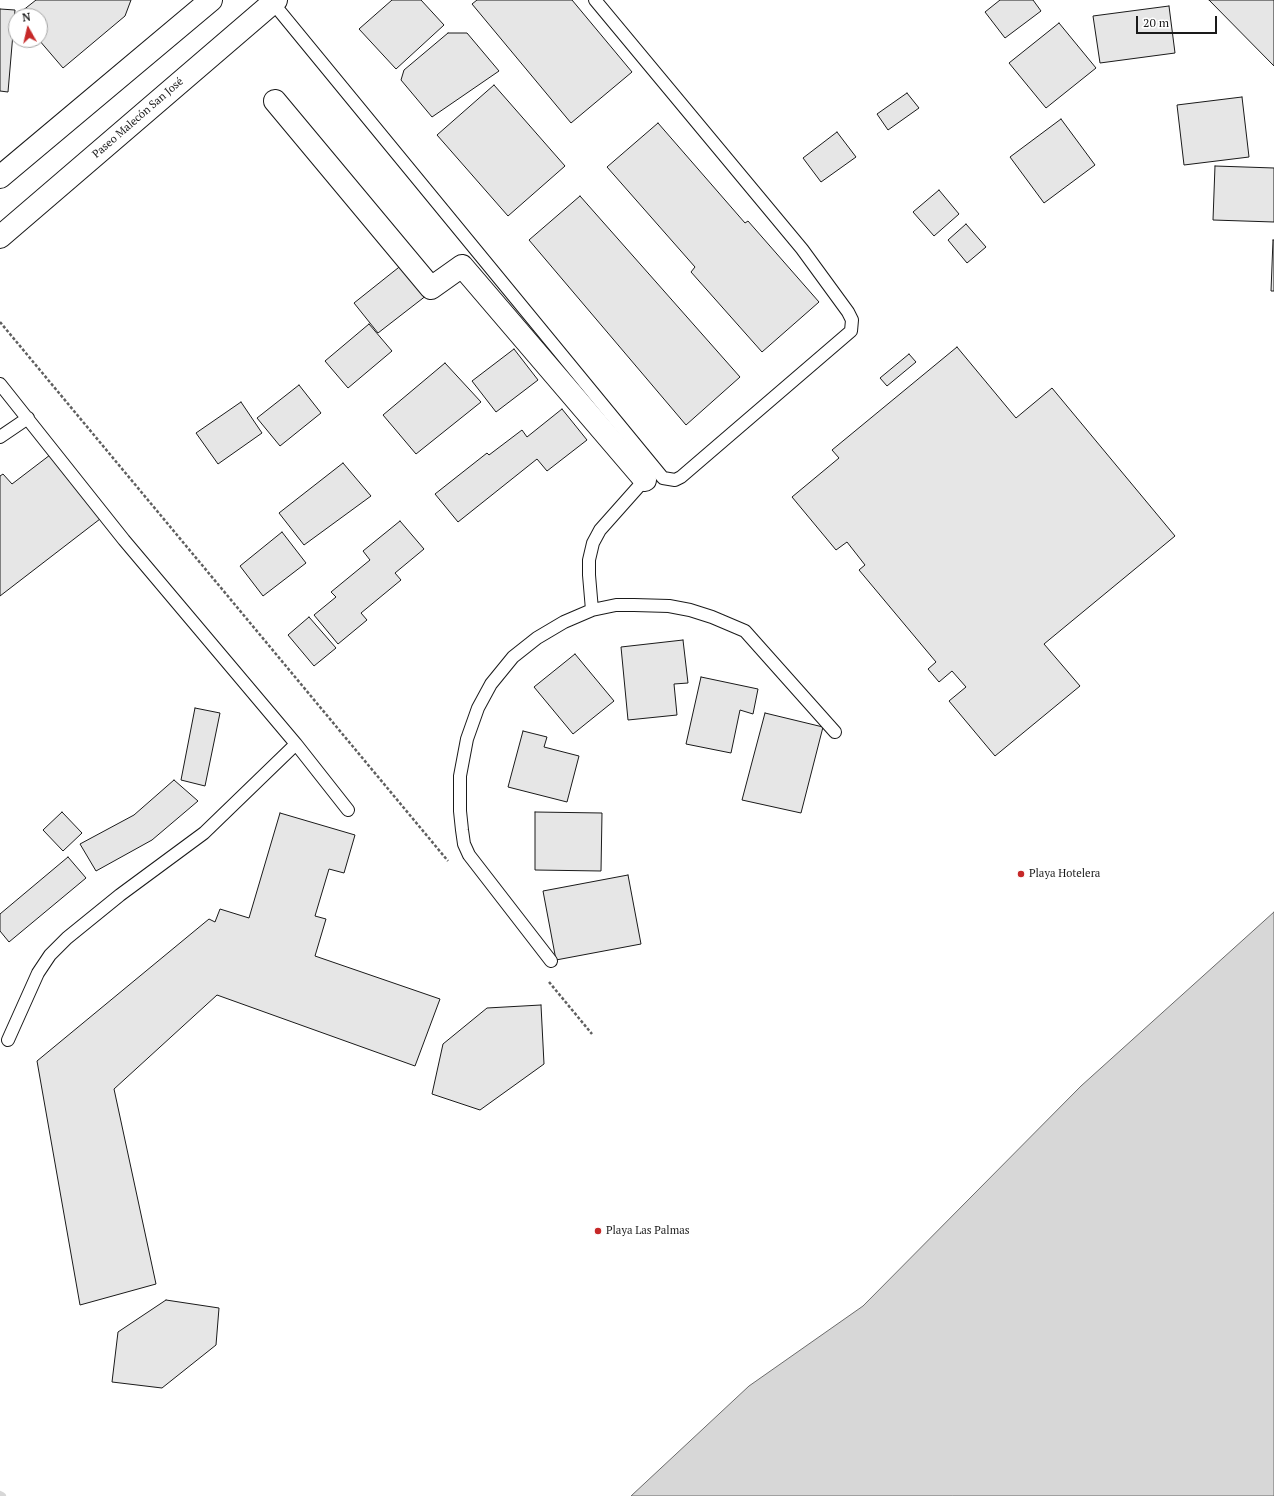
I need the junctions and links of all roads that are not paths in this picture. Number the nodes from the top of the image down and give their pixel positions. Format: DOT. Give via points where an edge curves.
graph roads {
  1 [pos="211,0"];
  2 [pos="594,0"];
  3 [pos="273,1"];
  4 [pos="275,102"];
  5 [pos="0,177"];
  6 [pos="0,237"];
  7 [pos="0,384"];
  8 [pos="28,418"];
  9 [pos="0,437"];
  10 [pos="650,474"];
  11 [pos="592,610"];
  12 [pos="835,732"];
  13 [pos="296,744"];
  14 [pos="348,810"];
  15 [pos="551,961"];
  16 [pos="8,1040"];
  1 -- 5 [label="street"];
  2 -- 10 [label="lane" via="802,249 852,320 851,331 681,477 675,480"];
  3 -- 6 [label="street, Paseo Malecón San José"];
  3 -- 10 [label="lane"];
  4 -- 10 [label="street" via="431,288 462,266"];
  7 -- 8 [label="lane"];
  8 -- 9 [label="lane"];
  8 -- 13 [label="lane" via="124,540"];
  10 -- 11 [label="lane" via="600,530 593,543 589,560"];
  11 -- 12 [label="lane" via="616,606 669,606 712,617 745,631"];
  11 -- 15 [label="lane" via="564,622 537,638 513,657 490,684 467,739 460,776 460,811 464,844 469,855"];
  13 -- 14 [label="lane"];
  13 -- 16 [label="lane" via="204,834 120,895 50,955 38,973"];
}
